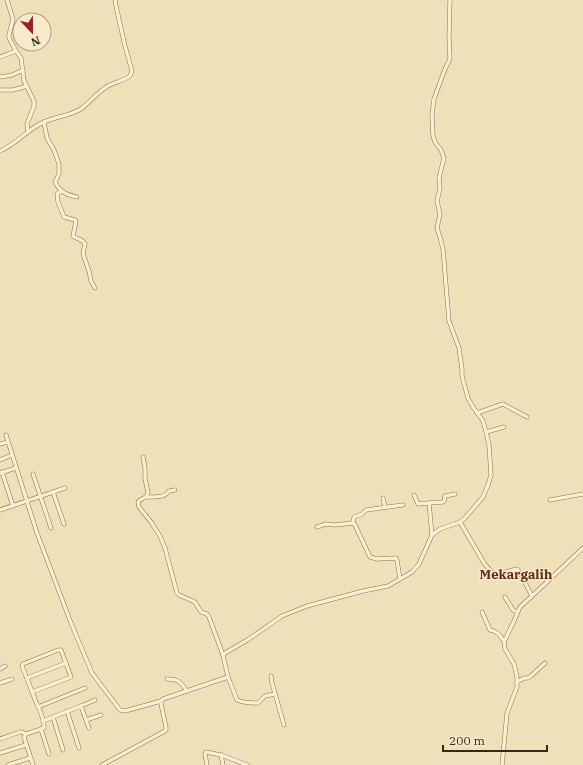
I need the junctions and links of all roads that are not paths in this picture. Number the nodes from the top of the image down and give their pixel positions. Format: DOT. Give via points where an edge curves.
graph roads {
  1 [pos="7,0"];
  2 [pos="115,0"];
  3 [pos="450,0"];
  4 [pos="12,16"];
  5 [pos="12,23"];
  6 [pos="12,44"];
  7 [pos="13,52"];
  8 [pos="17,52"];
  9 [pos="0,57"];
  10 [pos="23,70"];
  11 [pos="0,77"];
  12 [pos="27,86"];
  13 [pos="0,90"];
  14 [pos="44,122"];
  15 [pos="28,132"];
  16 [pos="0,151"];
  17 [pos="61,191"];
  18 [pos="77,197"];
  19 [pos="95,288"];
  20 [pos="477,413"];
  21 [pos="527,417"];
  22 [pos="504,427"];
  23 [pos="486,432"];
  24 [pos="6,435"];
  25 [pos="8,442"];
  26 [pos="0,444"];
  27 [pos="12,455"];
  28 [pos="143,457"];
  29 [pos="0,460"];
  30 [pos="16,468"];
  31 [pos="1,473"];
  32 [pos="33,474"];
  33 [pos="65,488"];
  34 [pos="175,490"];
  35 [pos="54,492"];
  36 [pos="455,494"];
  37 [pos="583,494"];
  38 [pos="414,495"];
  39 [pos="41,496"];
  40 [pos="146,497"];
  41 [pos="383,498"];
  42 [pos="550,500"];
  43 [pos="27,501"];
  44 [pos="429,503"];
  45 [pos="403,505"];
  46 [pos="13,506"];
  47 [pos="385,507"];
  48 [pos="0,509"];
  49 [pos="460,522"];
  50 [pos="353,523"];
  51 [pos="64,524"];
  52 [pos="317,527"];
  53 [pos="51,528"];
  54 [pos="432,535"];
  55 [pos="583,548"];
  56 [pos="400,579"];
  57 [pos="532,596"];
  58 [pos="505,597"];
  59 [pos="482,612"];
  60 [pos="517,612"];
  61 [pos="503,640"];
  62 [pos="224,655"];
  63 [pos="66,663"];
  64 [pos="544,664"];
  65 [pos="5,666"];
  66 [pos="0,668"];
  67 [pos="271,676"];
  68 [pos="228,677"];
  69 [pos="27,678"];
  70 [pos="12,679"];
  71 [pos="167,679"];
  72 [pos="517,682"];
  73 [pos="0,683"];
  74 [pos="85,688"];
  75 [pos="187,691"];
  76 [pos="32,692"];
  77 [pos="275,694"];
  78 [pos="95,700"];
  79 [pos="161,701"];
  80 [pos="81,706"];
  81 [pos="38,707"];
  82 [pos="67,711"];
  83 [pos="101,715"];
  84 [pos="53,717"];
  85 [pos="43,720"];
  86 [pos="86,720"];
  87 [pos="284,725"];
  88 [pos="41,728"];
  89 [pos="89,728"];
  90 [pos="26,734"];
  91 [pos="0,739"];
  92 [pos="26,745"];
  93 [pos="79,748"];
  94 [pos="64,750"];
  95 [pos="0,753"];
  96 [pos="49,754"];
  97 [pos="221,755"];
  98 [pos="30,758"];
  99 [pos="238,763"];
  100 [pos="8,765"];
  101 [pos="33,765"];
  102 [pos="102,765"];
  103 [pos="207,765"];
  104 [pos="223,765"];
  105 [pos="247,765"];
  106 [pos="502,765"];
  1 -- 4 [label="street"];
  2 -- 14 [label="street" via="132,71 130,76 107,86 80,109"];
  3 -- 20 [label="street" via="450,59 434,99 432,114 433,136 444,158 439,178 437,201 440,214 437,228 443,249 449,322 459,348 462,376 468,398"];
  5 -- 6 [label="street" via="9,38"];
  7 -- 9 [label="street"];
  8 -- 10 [label="street" via="21,58"];
  10 -- 11 [label="street"];
  10 -- 12 [label="street"];
  12 -- 13 [label="street"];
  12 -- 15 [label="street" via="34,101 26,124"];
  14 -- 15 [label="street"];
  14 -- 17 [label="street" via="59,164 59,174 55,182"];
  15 -- 16 [label="street"];
  17 -- 18 [label="street"];
  17 -- 19 [label="street" via="57,194 58,202 64,217 76,221 73,236 85,244 83,254 90,280"];
  20 -- 21 [label="street" via="503,404"];
  20 -- 23 [label="street"];
  22 -- 23 [label="street"];
  23 -- 49 [label="street" via="490,480 483,497"];
  24 -- 25 [label="street"];
  25 -- 26 [label="street"];
  25 -- 27 [label="street"];
  27 -- 29 [label="street"];
  27 -- 30 [label="street"];
  28 -- 40 [label="street" via="148,493"];
  30 -- 31 [label="street"];
  30 -- 43 [label="street"];
  31 -- 46 [label="street"];
  32 -- 39 [label="street"];
  33 -- 35 [label="street"];
  34 -- 40 [label="street" via="163,496"];
  35 -- 39 [label="street"];
  35 -- 51 [label="street"];
  36 -- 44 [label="street" via="445,496 443,502"];
  37 -- 42 [label="street"];
  38 -- 44 [label="street" via="417,504"];
  39 -- 43 [label="street"];
  39 -- 53 [label="street"];
  40 -- 62 [label="street" via="139,500 139,507 157,531 165,548 177,593 194,602 201,612 207,614"];
  41 -- 47 [label="street"];
  43 -- 46 [label="street"];
  43 -- 79 [label="street" via="55,582 92,673 120,710 125,711"];
  44 -- 54 [label="street"];
  45 -- 47 [label="street"];
  46 -- 48 [label="street"];
  47 -- 50 [label="street" via="366,510 354,517"];
  49 -- 54 [label="street" via="440,529"];
  49 -- 57 [label="street" via="493,574 517,569"];
  50 -- 52 [label="street"];
  50 -- 56 [label="street" via="370,557 396,558"];
  54 -- 56 [label="street" via="419,564"];
  55 -- 57 [label="street"];
  56 -- 62 [label="street" via="388,586 307,606 277,618"];
  57 -- 60 [label="street"];
  58 -- 60 [label="street"];
  59 -- 61 [label="street" via="490,630 498,633"];
  60 -- 72 [label="street" via="504,642 516,670"];
  62 -- 68 [label="street"];
  63 -- 69 [label="street"];
  63 -- 69 [label="street" via="62,651 58,650 23,664"];
  63 -- 76 [label="street" via="71,677"];
  64 -- 72 [label="street" via="532,676"];
  65 -- 66 [label="street"];
  67 -- 77 [label="street"];
  68 -- 75 [label="street"];
  68 -- 77 [label="street" via="238,701 258,703 265,696"];
  69 -- 76 [label="street"];
  70 -- 73 [label="street"];
  71 -- 75 [label="street" via="180,681"];
  72 -- 106 [label="street" via="507,713"];
  74 -- 81 [label="street"];
  75 -- 79 [label="street"];
  76 -- 81 [label="street"];
  77 -- 87 [label="street"];
  78 -- 80 [label="street"];
  79 -- 102 [label="street" via="166,730"];
  80 -- 82 [label="street"];
  80 -- 86 [label="street"];
  81 -- 85 [label="street"];
  82 -- 84 [label="street"];
  82 -- 93 [label="street"];
  83 -- 86 [label="street"];
  84 -- 85 [label="street"];
  84 -- 94 [label="street"];
  85 -- 88 [label="street" via="44,728"];
  86 -- 89 [label="street"];
  88 -- 90 [label="street"];
  88 -- 96 [label="street"];
  90 -- 91 [label="street" via="20,732"];
  90 -- 92 [label="street"];
  92 -- 95 [label="street"];
  92 -- 98 [label="street"];
  97 -- 99 [label="street"];
  97 -- 103 [label="street" via="206,752"];
  97 -- 104 [label="street"];
  98 -- 100 [label="street"];
  98 -- 101 [label="street"];
  99 -- 105 [label="street"];
}
